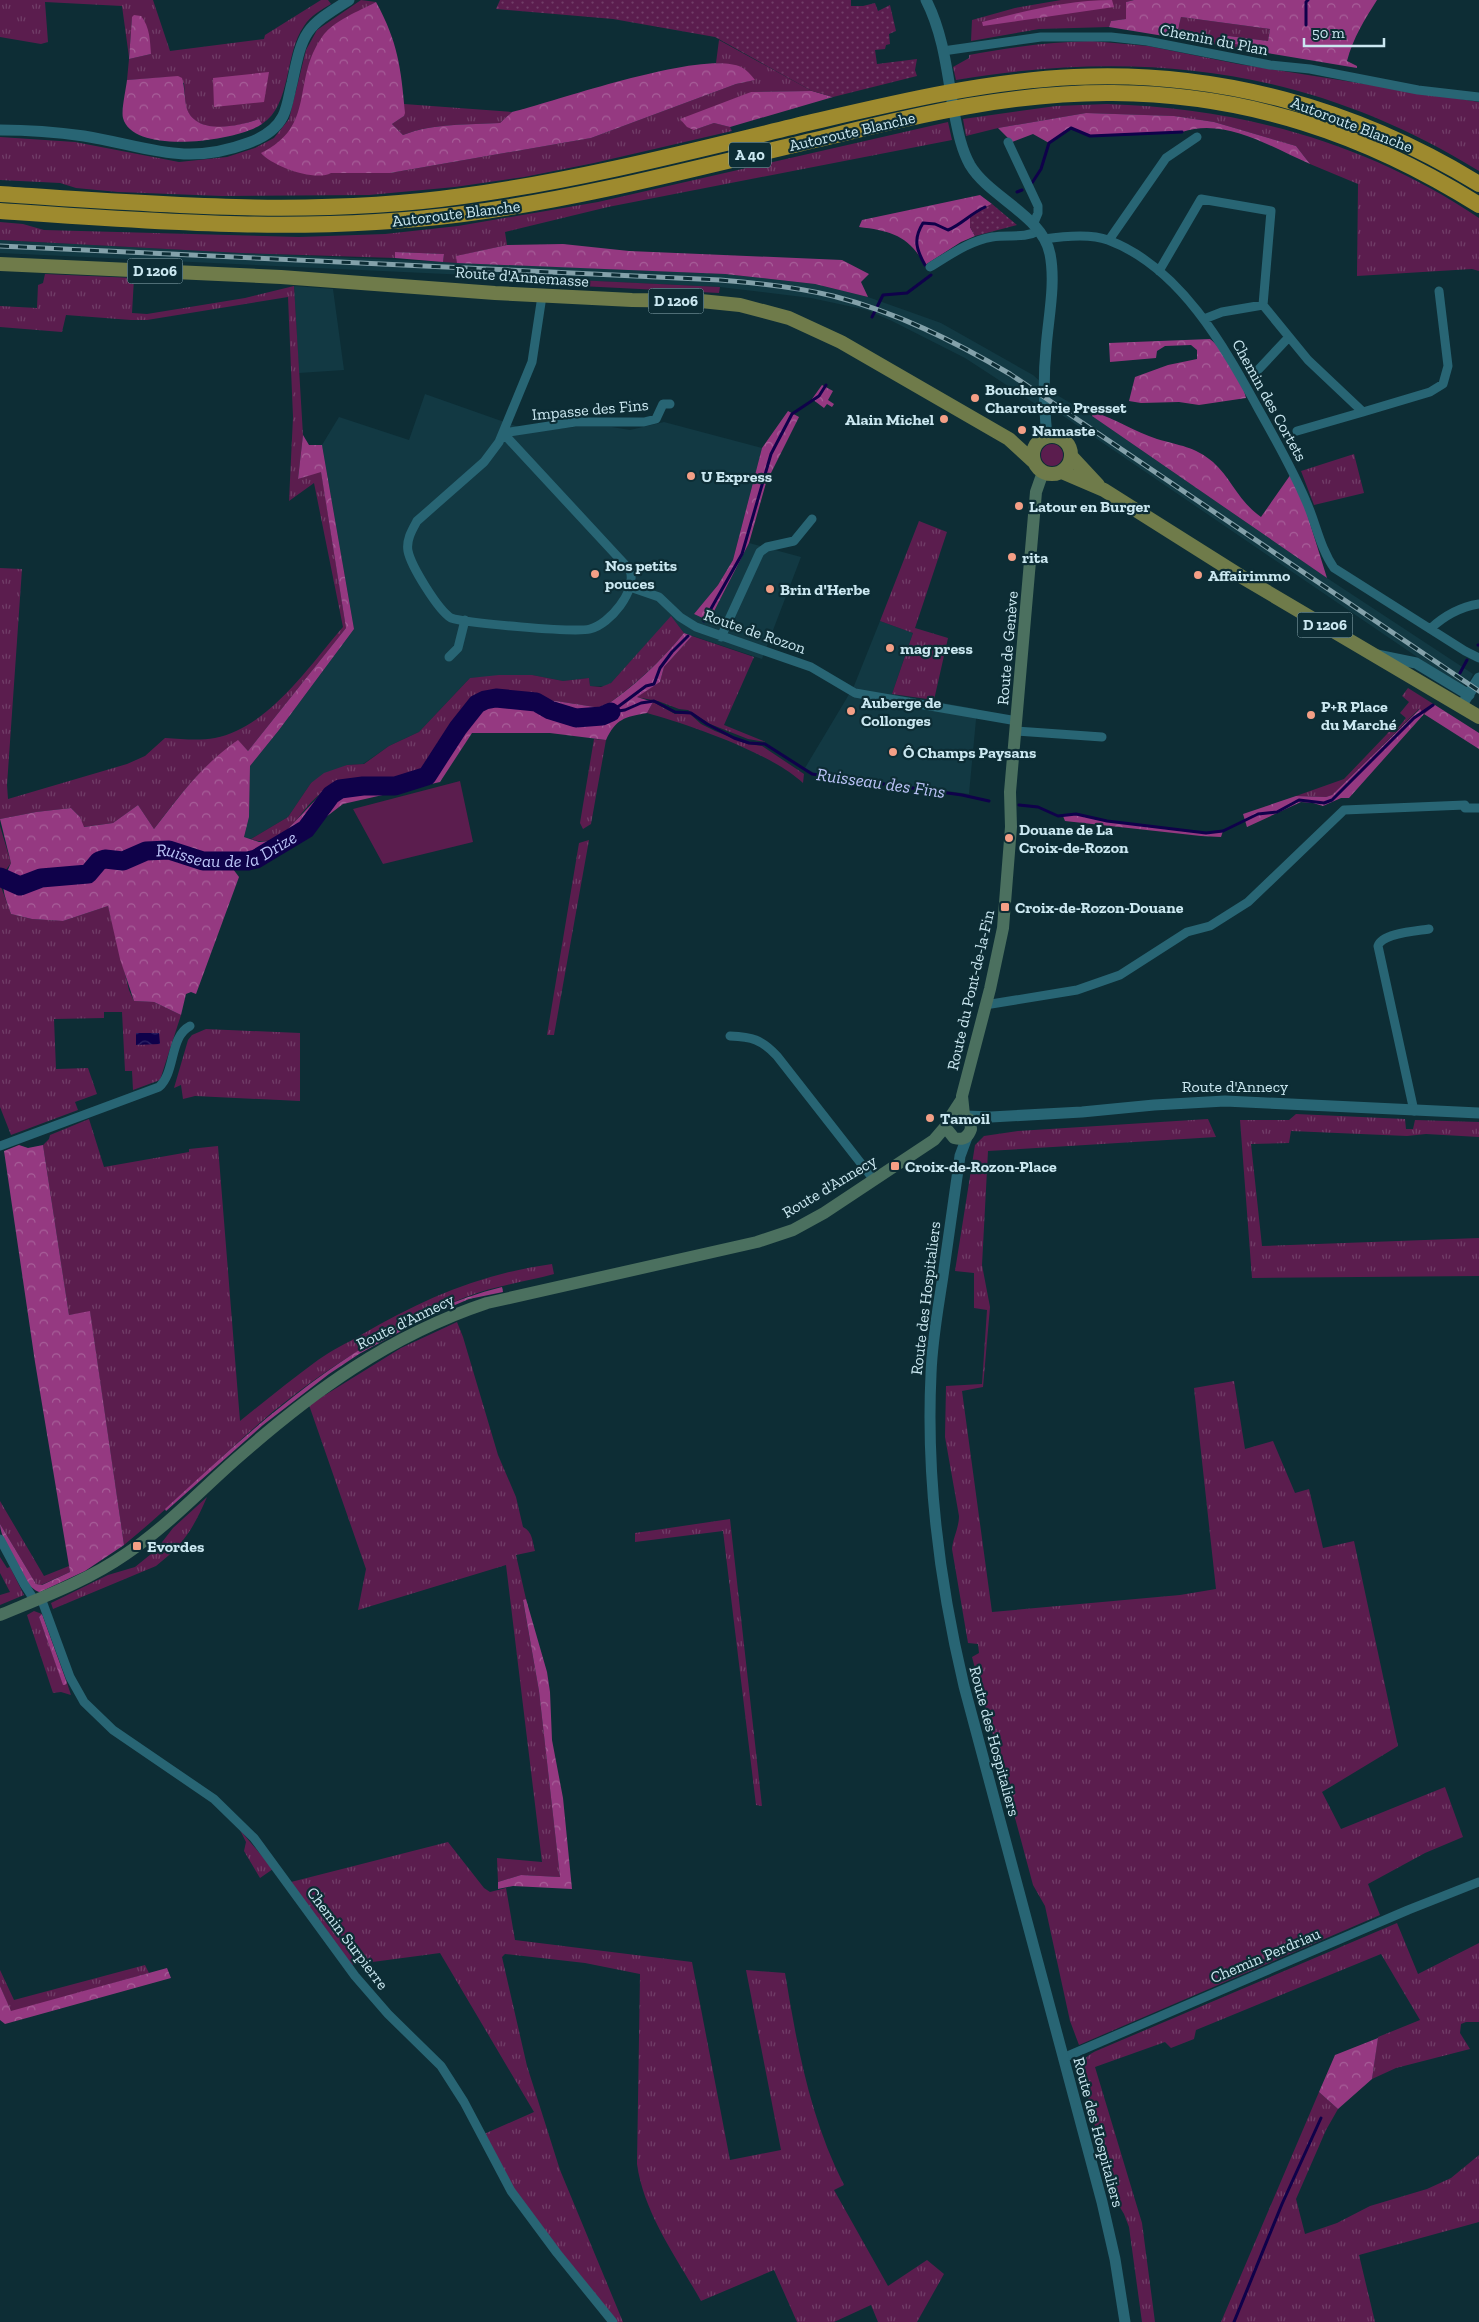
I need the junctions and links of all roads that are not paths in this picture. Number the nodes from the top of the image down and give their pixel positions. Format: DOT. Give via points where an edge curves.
graph roads {
  1 [pos="349,0"];
  2 [pos="926,0"];
  3 [pos="943,50"];
  4 [pos="1479,97"];
  5 [pos="0,130"];
  6 [pos="1197,137"];
  7 [pos="1008,142"];
  8 [pos="1479,184"];
  9 [pos="0,194"];
  10 [pos="1479,204"];
  11 [pos="0,211"];
  12 [pos="1038,231"];
  13 [pos="1109,240"];
  14 [pos="0,264"];
  15 [pos="930,267"];
  16 [pos="1159,271"];
  17 [pos="1439,291"];
  18 [pos="542,296"];
  19 [pos="1263,305"];
  20 [pos="1204,319"];
  21 [pos="1288,338"];
  22 [pos="1258,370"];
  23 [pos="670,404"];
  24 [pos="1363,412"];
  25 [pos="1297,431"];
  26 [pos="503,433"];
  27 [pos="1010,439"];
  28 [pos="1041,440"];
  29 [pos="1071,456"];
  30 [pos="1033,461"];
  31 [pos="1043,472"];
  32 [pos="1062,472"];
  33 [pos="1104,490"];
  34 [pos="812,519"];
  35 [pos="630,587"];
  36 [pos="1479,604"];
  37 [pos="465,620"];
  38 [pos="1430,629"];
  39 [pos="721,637"];
  40 [pos="1375,655"];
  41 [pos="450,657"];
  42 [pos="1479,658"];
  43 [pos="1479,678"];
  44 [pos="1465,700"];
  45 [pos="1479,717"];
  46 [pos="1016,726"];
  47 [pos="1102,737"];
  48 [pos="1479,808"];
  49 [pos="1010,827"];
  50 [pos="1429,929"];
  51 [pos="986,1005"];
  52 [pos="190,1026"];
  53 [pos="730,1036"];
  54 [pos="962,1099"];
  55 [pos="1414,1111"];
  56 [pos="1479,1113"];
  57 [pos="965,1115"];
  58 [pos="991,1117"];
  59 [pos="957,1131"];
  60 [pos="0,1146"];
  61 [pos="874,1180"];
  62 [pos="0,1539"];
  63 [pos="38,1600"];
  64 [pos="0,1615"];
  65 [pos="1479,1882"];
  66 [pos="1063,2058"];
  67 [pos="613,2322"];
  68 [pos="1125,2322"];
  1 -- 5 [label="street" via="316,22 306,33 284,115 270,132 256,140 219,152 179,155 81,136"];
  2 -- 3 [label="street"];
  3 -- 4 [label="street, Chemin du Plan" via="1041,37 1118,38 1418,90"];
  3 -- 12 [label="street" via="958,134 967,159 979,177"];
  6 -- 13 [label="street" via="1166,158"];
  7 -- 12 [label="street" via="1038,206"];
  8 -- 9 [label="highway, Autoroute Blanche / A 40" via="1429,154 1394,138 1331,113 1275,96 1210,83 1111,76 1038,80 929,96 584,176 416,202 351,207 234,207"];
  10 -- 11 [label="highway, Autoroute Blanche / A 40" via="1402,160 1298,120 1209,100 1111,93 1037,97 937,112 579,194 492,210 404,220 243,225"];
  12 -- 13 [label="street, Chemin des Cortets"];
  12 -- 15 [label="street, Chemin des Cortets" via="1028,236 992,237 968,244"];
  12 -- 28 [label="street" via="1050,254 1051,265"];
  13 -- 16 [label="street, Chemin des Cortets"];
  14 -- 18 [label="main road, Route d'Annemasse / D 1206" via="288,278"];
  16 -- 19 [label="street" via="1201,199 1271,211"];
  16 -- 20 [label="street, Chemin des Cortets"];
  17 -- 24 [label="street" via="1448,366 1443,384 1430,392"];
  18 -- 26 [label="street" via="532,362"];
  18 -- 27 [label="main road, Route d'Annemasse / D 1206" via="710,301 777,314 841,342"];
  19 -- 20 [label="street" via="1222,312"];
  19 -- 21 [label="street"];
  20 -- 38 [label="street, Chemin des Cortets" via="1235,365 1288,462 1334,568"];
  21 -- 22 [label="street"];
  21 -- 24 [label="street"];
  23 -- 26 [label="street, Impasse des Fins" via="663,404 656,418 644,422 575,422"];
  24 -- 25 [label="street"];
  26 -- 35 [label="street" via="628,565 632,574"];
  26 -- 37 [label="street" via="493,452 417,521 408,541 409,553 441,609 451,618"];
  27 -- 28 [label="main road, Route d'Annemasse / D 1206"];
  27 -- 30 [label="main road, Route d'Annemasse / D 1206"];
  28 -- 29 [label="main road" via="1057,436 1069,446"];
  28 -- 30 [label="main road" via="1032,452"];
  29 -- 32 [label="main road"];
  29 -- 33 [label="main road, D 1206"];
  30 -- 31 [label="main road"];
  31 -- 32 [label="main road" via="1052,475"];
  31 -- 46 [label="main road, Route de Genève" via="1036,492"];
  32 -- 33 [label="main road, D 1206"];
  33 -- 40 [label="main road, D 1206" via="1242,577"];
  34 -- 39 [label="street" via="794,541 767,547 760,552"];
  35 -- 37 [label="street" via="615,610 601,624 589,629"];
  35 -- 39 [label="street, Route de Rozon" via="655,595 689,624"];
  36 -- 38 [label="street" via="1447,615"];
  37 -- 41 [label="street" via="458,648"];
  38 -- 42 [label="street, Chemin des Cortets"];
  39 -- 46 [label="street, Route de Rozon" via="811,667 855,694"];
  40 -- 44 [label="main road, D 1206" via="1433,688"];
  40 -- 44 [label="street" via="1416,663"];
  43 -- 44 [label="street"];
  44 -- 45 [label="main road, D 1206"];
  46 -- 47 [label="street, Route de Rozon"];
  46 -- 49 [label="main road, Route de Genève"];
  48 -- 51 [label="street" via="1465,808 1465,805 1344,810 1248,902 1210,926 1187,932 1120,975 1077,990"];
  49 -- 51 [label="main road, Route du Pont-de-la-Fin" via="1002,928"];
  50 -- 55 [label="street" via="1386,937 1378,946"];
  51 -- 54 [label="main road, Route du Pont-de-la-Fin"];
  52 -- 60 [label="street" via="181,1033 167,1076 159,1087"];
  53 -- 61 [label="street" via="761,1041 777,1056"];
  54 -- 57 [label="main road, Route du Pont-de-la-Fin"];
  54 -- 59 [label="main road, Route du Pont-de-la-Fin"];
  55 -- 56 [label="street, Route d'Annecy"];
  55 -- 58 [label="street, Route d'Annecy" via="1225,1101"];
  57 -- 58 [label="street, Route d'Annecy"];
  57 -- 59 [label="main road" via="957,1114"];
  58 -- 59 [label="street, Route d'Annecy"];
  59 -- 61 [label="main road, Route d'Annecy" via="934,1140"];
  59 -- 66 [label="street, Route des Hospitaliers" via="960,1156 931,1374 932,1458 939,1555 962,1678"];
  61 -- 63 [label="main road, Route d'Annecy" via="816,1218 776,1236 487,1303 429,1324 320,1389 275,1424 138,1546 102,1570"];
  62 -- 63 [label="street, Chemin Surpierre" via="24,1584"];
  63 -- 64 [label="main road, Route d'Annecy"];
  63 -- 67 [label="street, Chemin Surpierre" via="84,1702 113,1730 214,1799 254,1838 355,1976 441,2066 511,2191"];
  65 -- 66 [label="street, Chemin Perdriau"];
  66 -- 68 [label="street, Route des Hospitaliers" via="1102,2202"];
}
